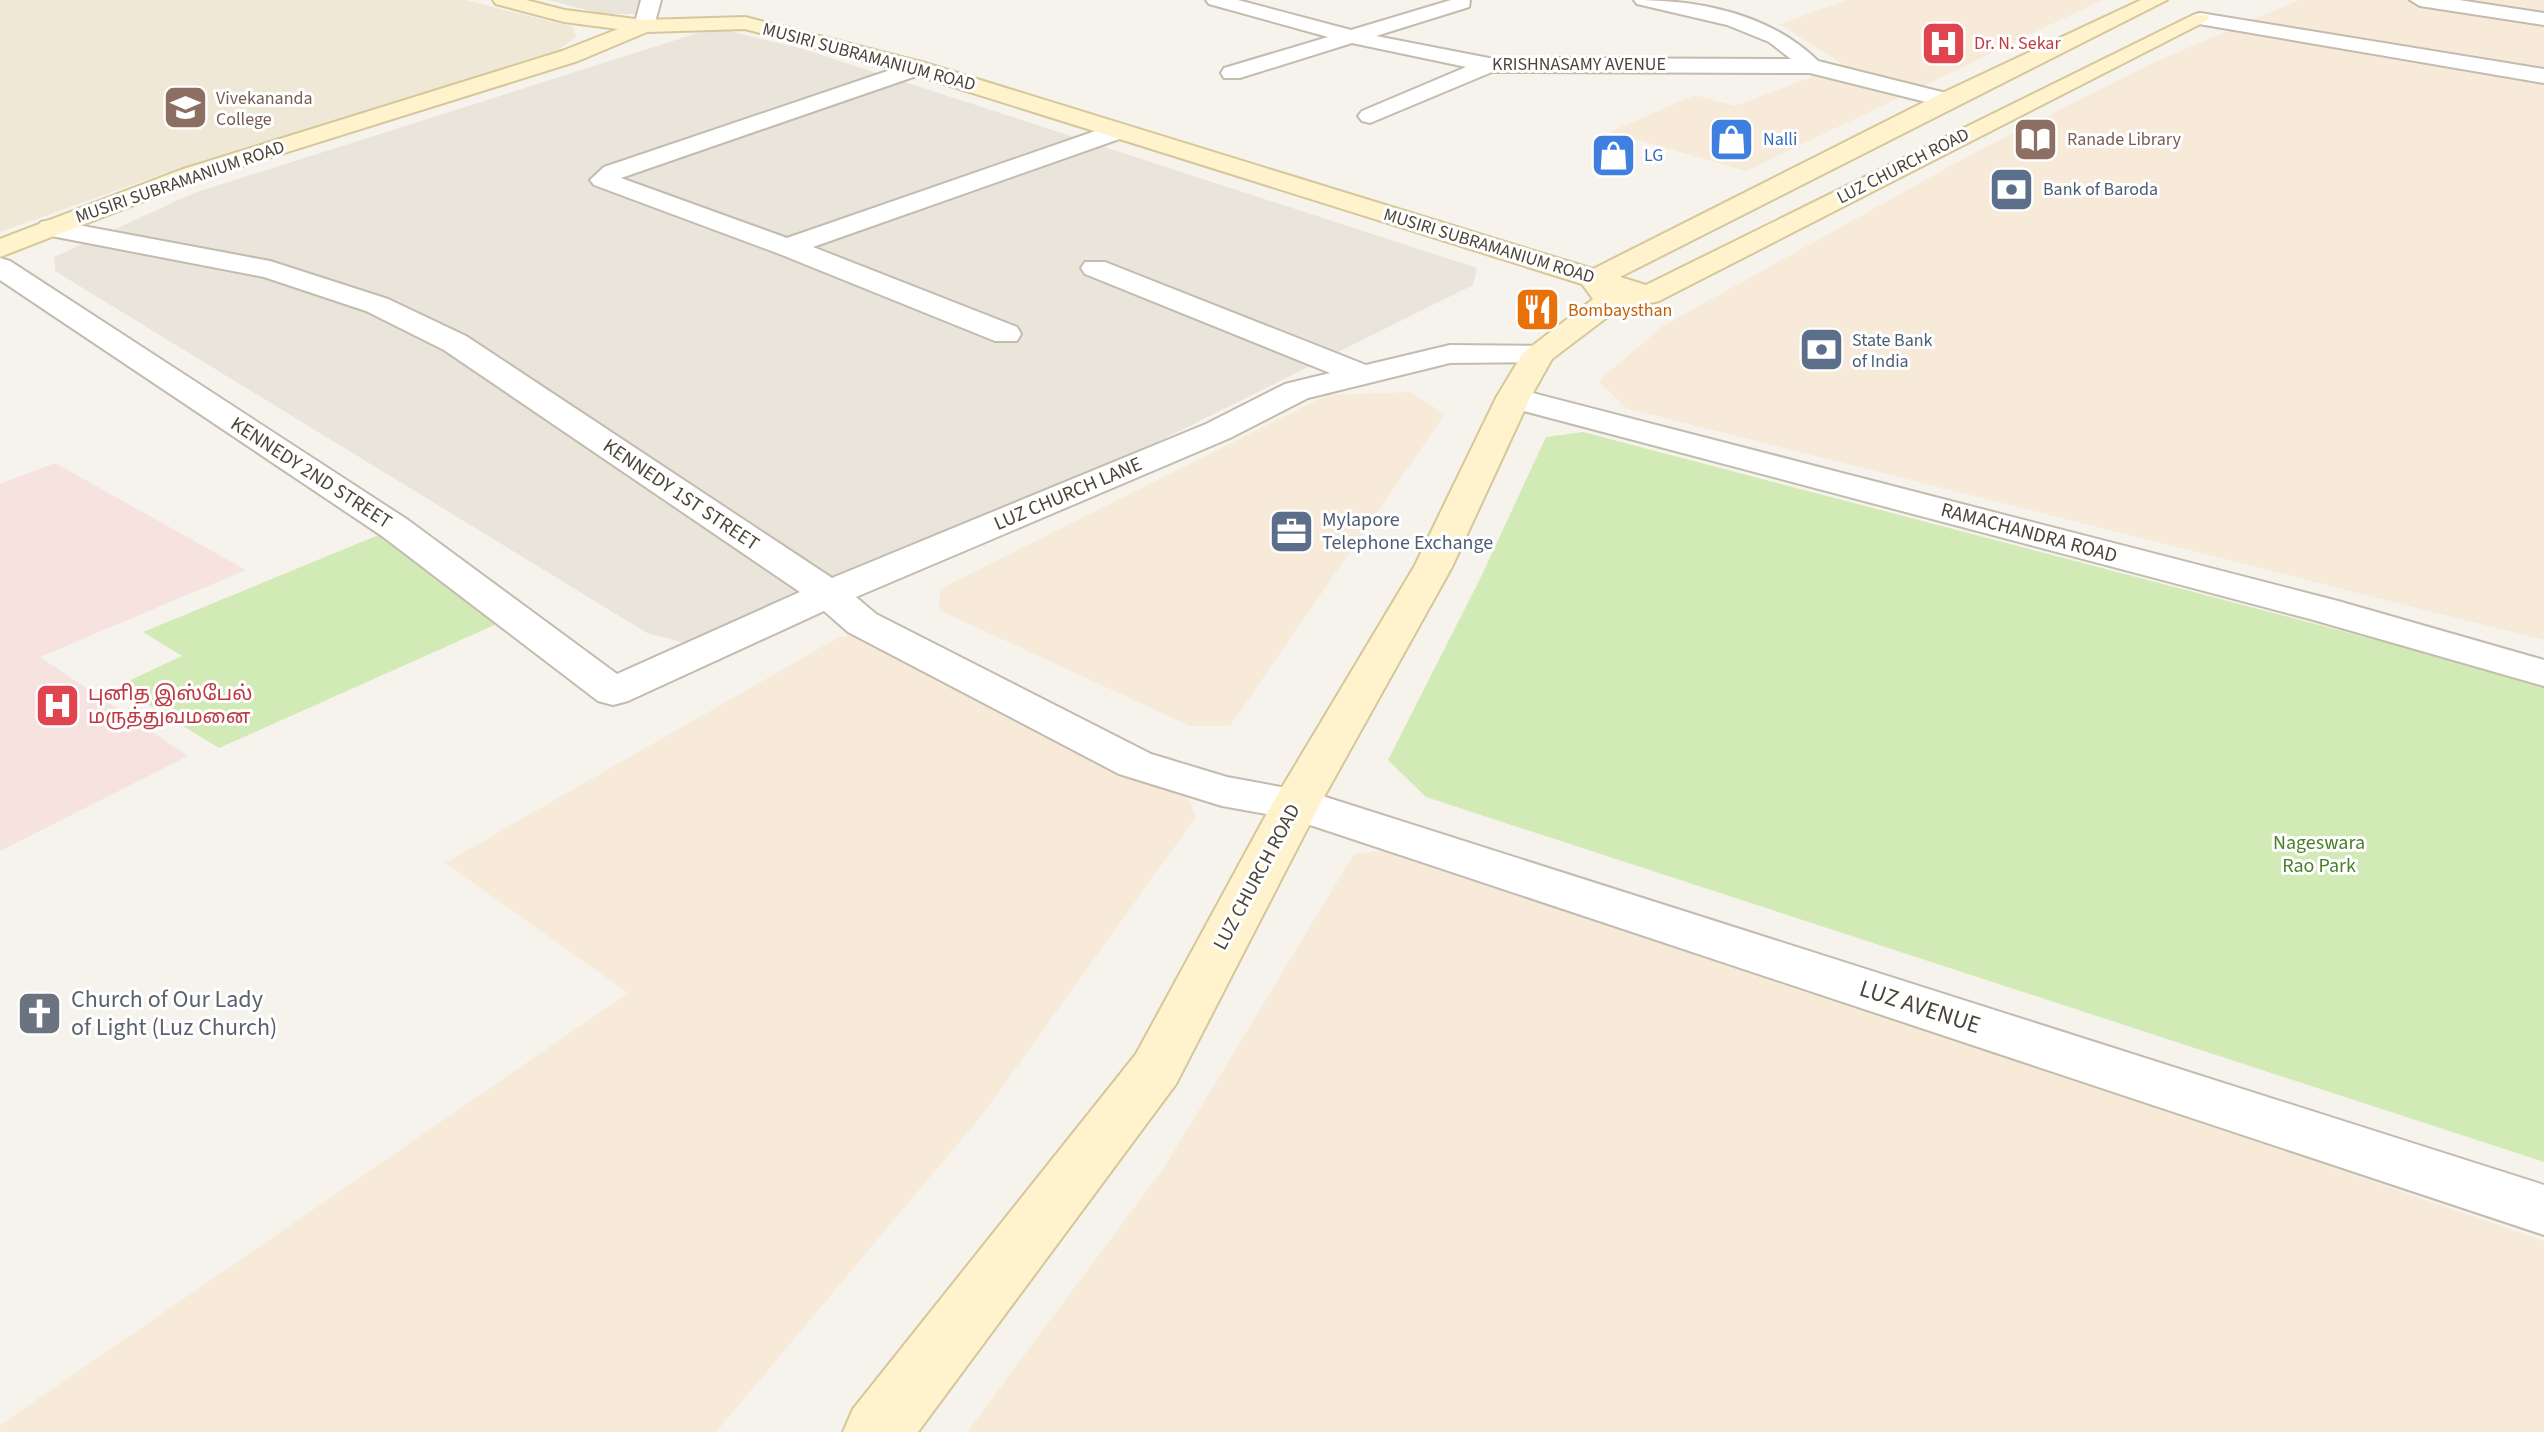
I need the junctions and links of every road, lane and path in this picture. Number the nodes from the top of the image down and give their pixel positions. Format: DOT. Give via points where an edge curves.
graph roads {
  1 [pos="503,0"];
  2 [pos="651,0"];
  3 [pos="1216,0"];
  4 [pos="1644,0"];
  5 [pos="2157,0"];
  6 [pos="2420,0"];
  7 [pos="1462,3"];
  8 [pos="2200,19"];
  9 [pos="2544,19"];
  10 [pos="644,26"];
  11 [pos="1352,37"];
  12 [pos="1489,65"];
  13 [pos="1810,66"];
  14 [pos="2017,66"];
  15 [pos="917,68"];
  16 [pos="1232,73"];
  17 [pos="2544,76"];
  18 [pos="2079,79"];
  19 [pos="1946,100"];
  20 [pos="1370,116"];
  21 [pos="1116,132"];
  22 [pos="51,228"];
  23 [pos="787,247"];
  24 [pos="0,249"];
  25 [pos="0,267"];
  26 [pos="1095,268"];
  27 [pos="1599,292"];
  28 [pos="1006,334"];
  29 [pos="1539,353"];
  30 [pos="1361,374"];
  31 [pos="1513,398"];
  32 [pos="829,594"];
  33 [pos="2544,673"];
  34 [pos="613,692"];
  35 [pos="1296,804"];
  36 [pos="2544,1210"];
  37 [pos="877,1432"];
  1 -- 10 [label="main road" via="564,16"];
  2 -- 10 [label="street"];
  3 -- 11 [label="street, KRISHNASAMY AVENUE"];
  4 -- 13 [label="street" via="1736,22 1795,48"];
  5 -- 14 [label="main road, LUZ CHURCH ROAD"];
  6 -- 9 [label="street"];
  7 -- 11 [label="street"];
  8 -- 17 [label="street"];
  8 -- 18 [label="main road, LUZ CHURCH ROAD"];
  10 -- 15 [label="main road, MUSIRI SUBRAMANIUM ROAD" via="745,23"];
  10 -- 22 [label="main road, MUSIRI SUBRAMANIUM ROAD" via="540,66 189,175"];
  11 -- 12 [label="street, KRISHNASAMY AVENUE"];
  11 -- 16 [label="street"];
  12 -- 13 [label="street, KRISHNASAMY AVENUE"];
  12 -- 20 [label="street"];
  13 -- 19 [label="street, KRISHNASAMY AVENUE"];
  14 -- 18 [label="main road"];
  14 -- 19 [label="main road, LUZ CHURCH ROAD"];
  15 -- 21 [label="main road, MUSIRI SUBRAMANIUM ROAD"];
  15 -- 23 [label="street" via="613,172 603,180"];
  18 -- 27 [label="main road, LUZ CHURCH ROAD" via="1649,295"];
  19 -- 27 [label="main road, LUZ CHURCH ROAD"];
  21 -- 23 [label="street"];
  21 -- 27 [label="main road, MUSIRI SUBRAMANIUM ROAD"];
  22 -- 24 [label="main road, MUSIRI SUBRAMANIUM ROAD"];
  22 -- 32 [label="street, KENNEDY 1ST STREET" via="270,270 377,305 455,343"];
  23 -- 28 [label="street"];
  25 -- 34 [label="street, KENNEDY 2ND STREET" via="395,528"];
  26 -- 30 [label="street"];
  27 -- 29 [label="main road, LUZ CHURCH ROAD"];
  29 -- 30 [label="street, LUZ CHURCH LANE" via="1450,354"];
  29 -- 31 [label="main road, LUZ CHURCH ROAD"];
  30 -- 32 [label="street, LUZ CHURCH LANE" via="1297,391 1218,431"];
  31 -- 33 [label="street, RAMACHANDRA ROAD" via="2324,610"];
  31 -- 35 [label="main road, LUZ CHURCH ROAD" via="1433,567"];
  32 -- 34 [label="street, LUZ CHURCH LANE"];
  32 -- 35 [label="street, KENNEDY 1ST STREET" via="862,623 1135,764 1222,791"];
  35 -- 36 [label="street, LUZ AVENUE"];
  35 -- 37 [label="main road, LUZ CHURCH ROAD" via="1156,1069"];
}
